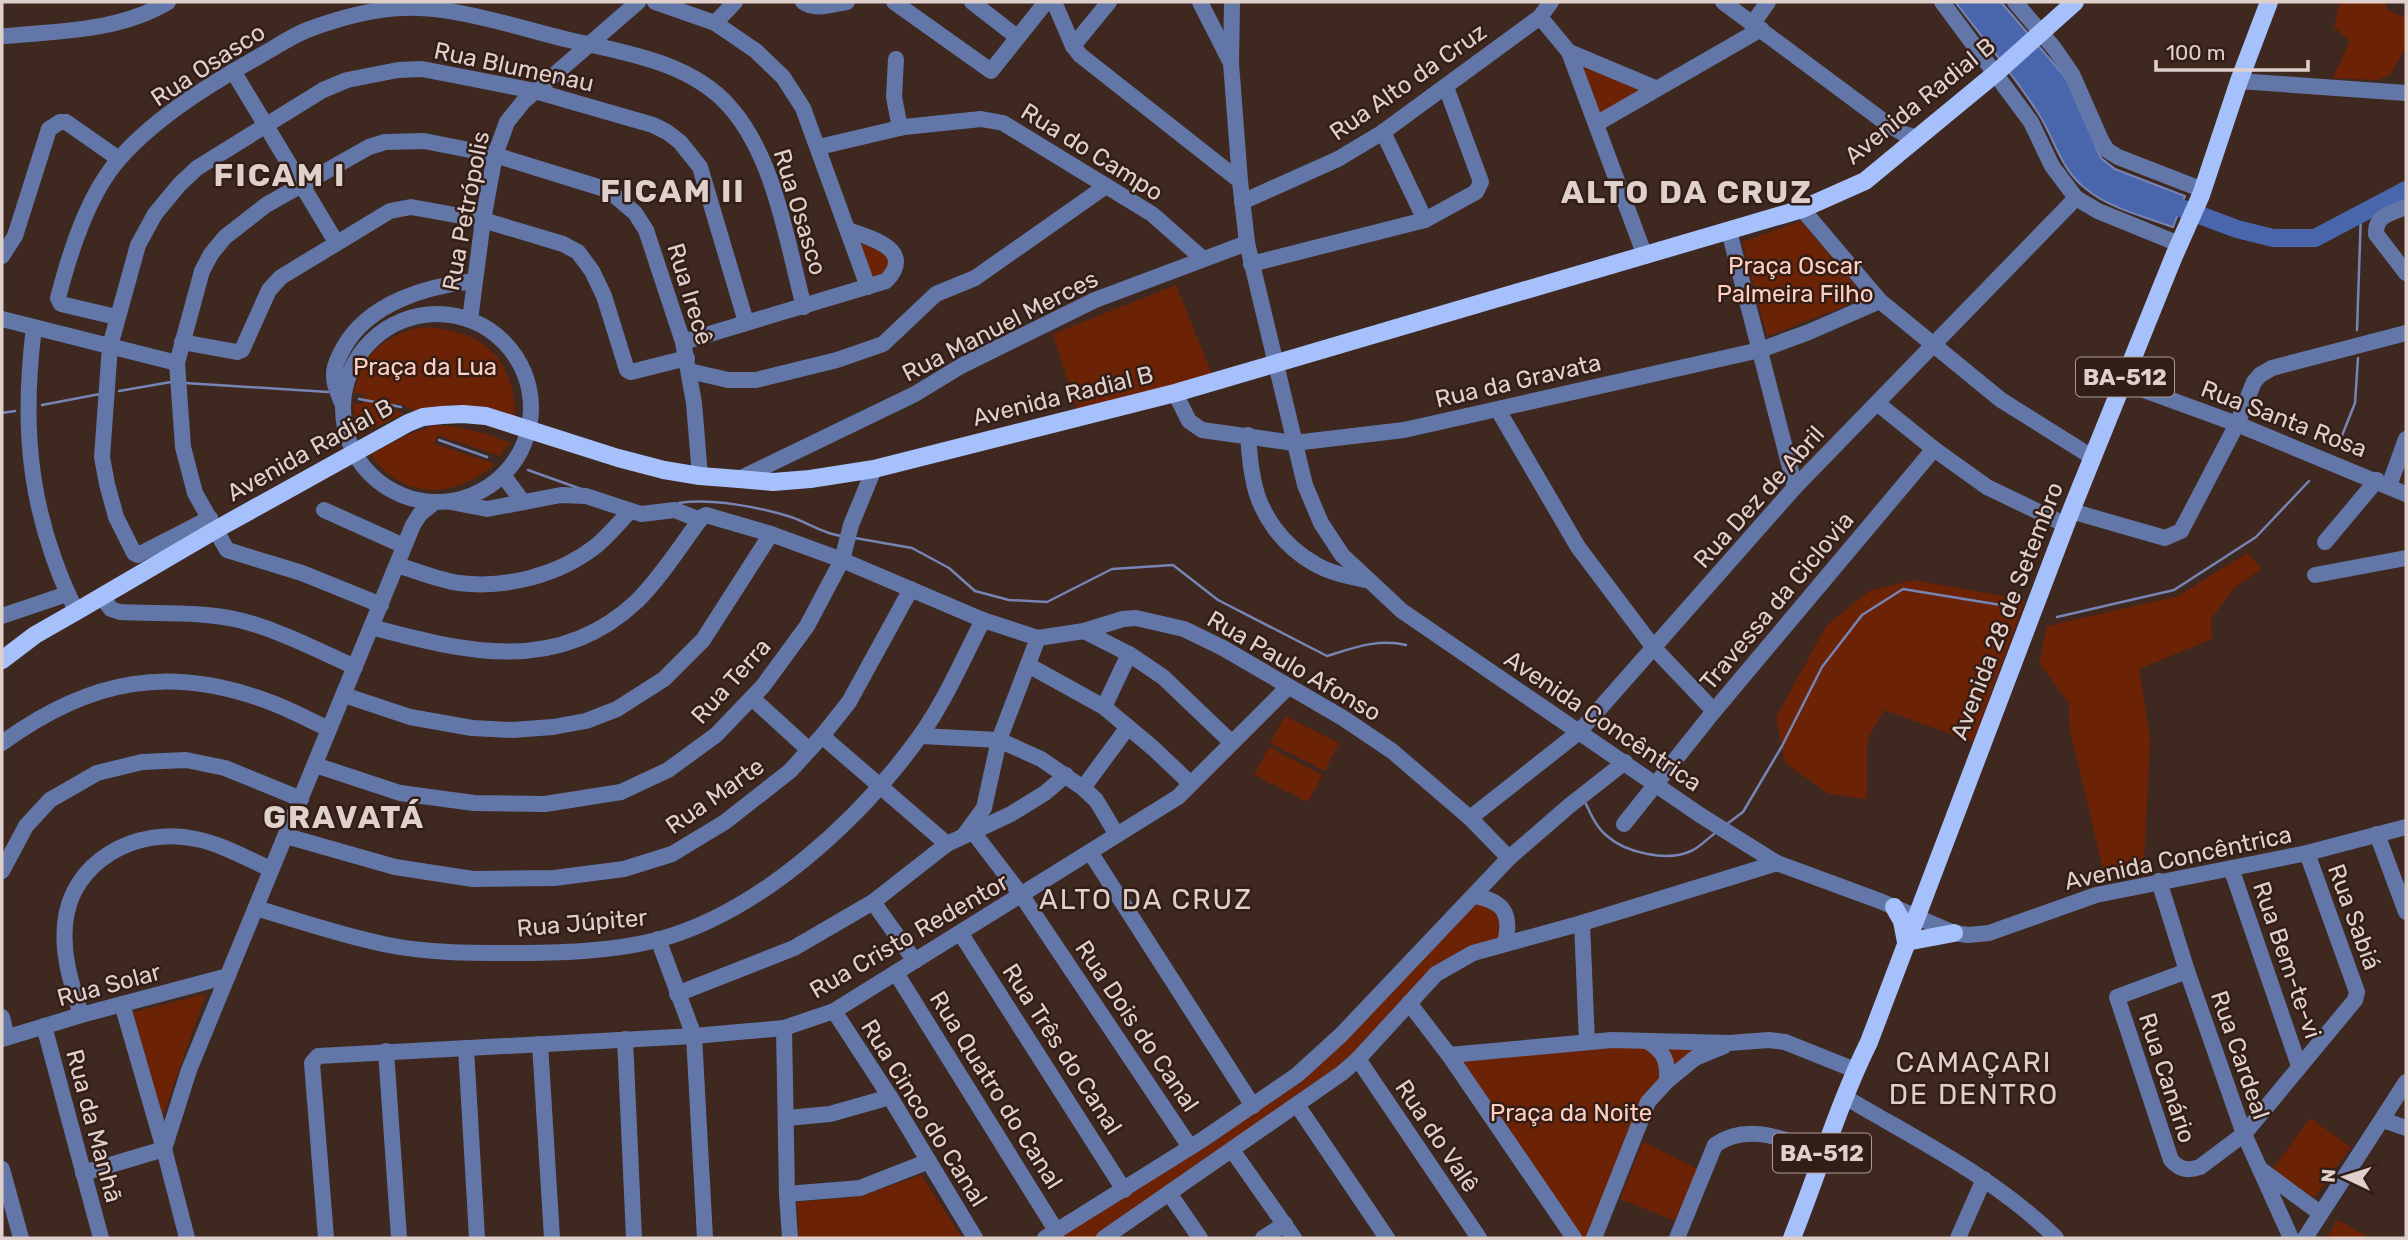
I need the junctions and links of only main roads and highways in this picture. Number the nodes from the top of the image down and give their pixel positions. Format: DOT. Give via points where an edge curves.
graph roads {
  1 [pos="2075,2"];
  2 [pos="2269,2"];
  3 [pos="35,635"];
  4 [pos="2,650"];
  5 [pos="2,660"];
  6 [pos="1894,907"];
  7 [pos="1954,933"];
  8 [pos="1906,942"];
  9 [pos="1792,1238"];
  1 -- 3 [label="main road, Avenida Radial B" via="1865,181 1802,209 1175,393 874,469 810,479 773,482 700,476 618,458 486,416 423,417 213,523"];
  2 -- 8 [label="main road, Avenida 28 de Setembro / BA-512" via="2201,195 2092,457"];
  3 -- 4 [label="main road, Avenida Radial B"];
  3 -- 5 [label="main road, Avenida Radial B"];
  6 -- 8 [label="main road"];
  7 -- 8 [label="main road"];
  8 -- 9 [label="main road, Avenida 28 de Setembro / BA-512"];
}
